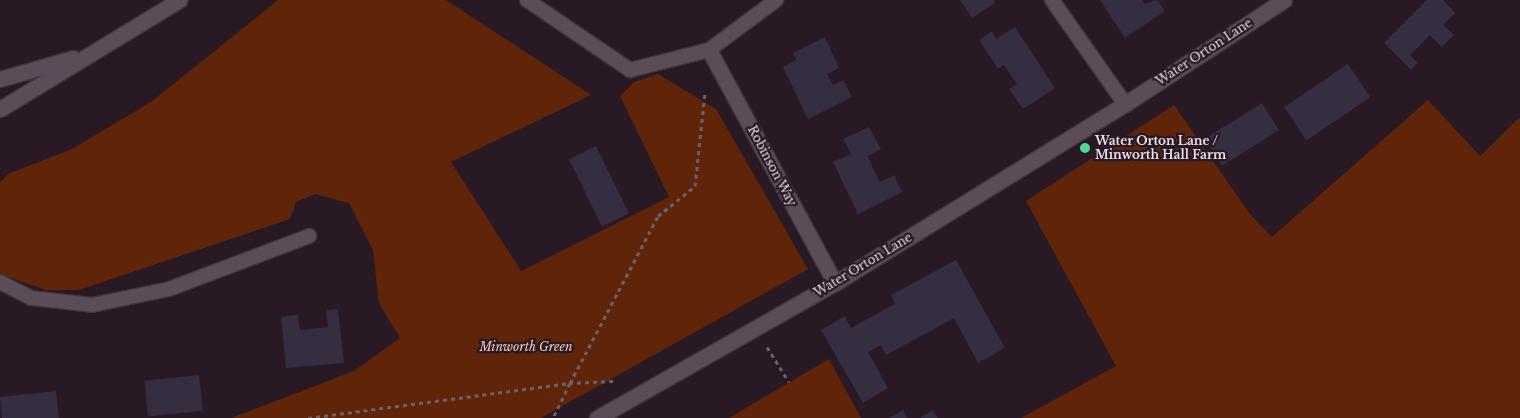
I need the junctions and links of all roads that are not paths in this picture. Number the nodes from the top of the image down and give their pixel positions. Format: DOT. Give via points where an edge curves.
graph roads {
  1 [pos="179,0"];
  2 [pos="527,0"];
  3 [pos="776,0"];
  4 [pos="1052,0"];
  5 [pos="1284,0"];
  6 [pos="709,50"];
  7 [pos="91,53"];
  8 [pos="0,79"];
  9 [pos="1125,104"];
  10 [pos="0,109"];
  11 [pos="309,236"];
  12 [pos="0,282"];
  13 [pos="835,283"];
  14 [pos="597,418"];
  1 -- 7 [label="street"];
  2 -- 6 [label="lane" via="630,70"];
  3 -- 6 [label="lane"];
  4 -- 9 [label="lane"];
  5 -- 9 [label="street, Water Orton Lane"];
  6 -- 13 [label="street, Robinson Way"];
  7 -- 8 [label="street"];
  7 -- 10 [label="street"];
  9 -- 13 [label="street, Water Orton Lane"];
  11 -- 12 [label="lane" via="170,289 92,305 30,298"];
  13 -- 14 [label="street, Water Orton Lane"];
}
